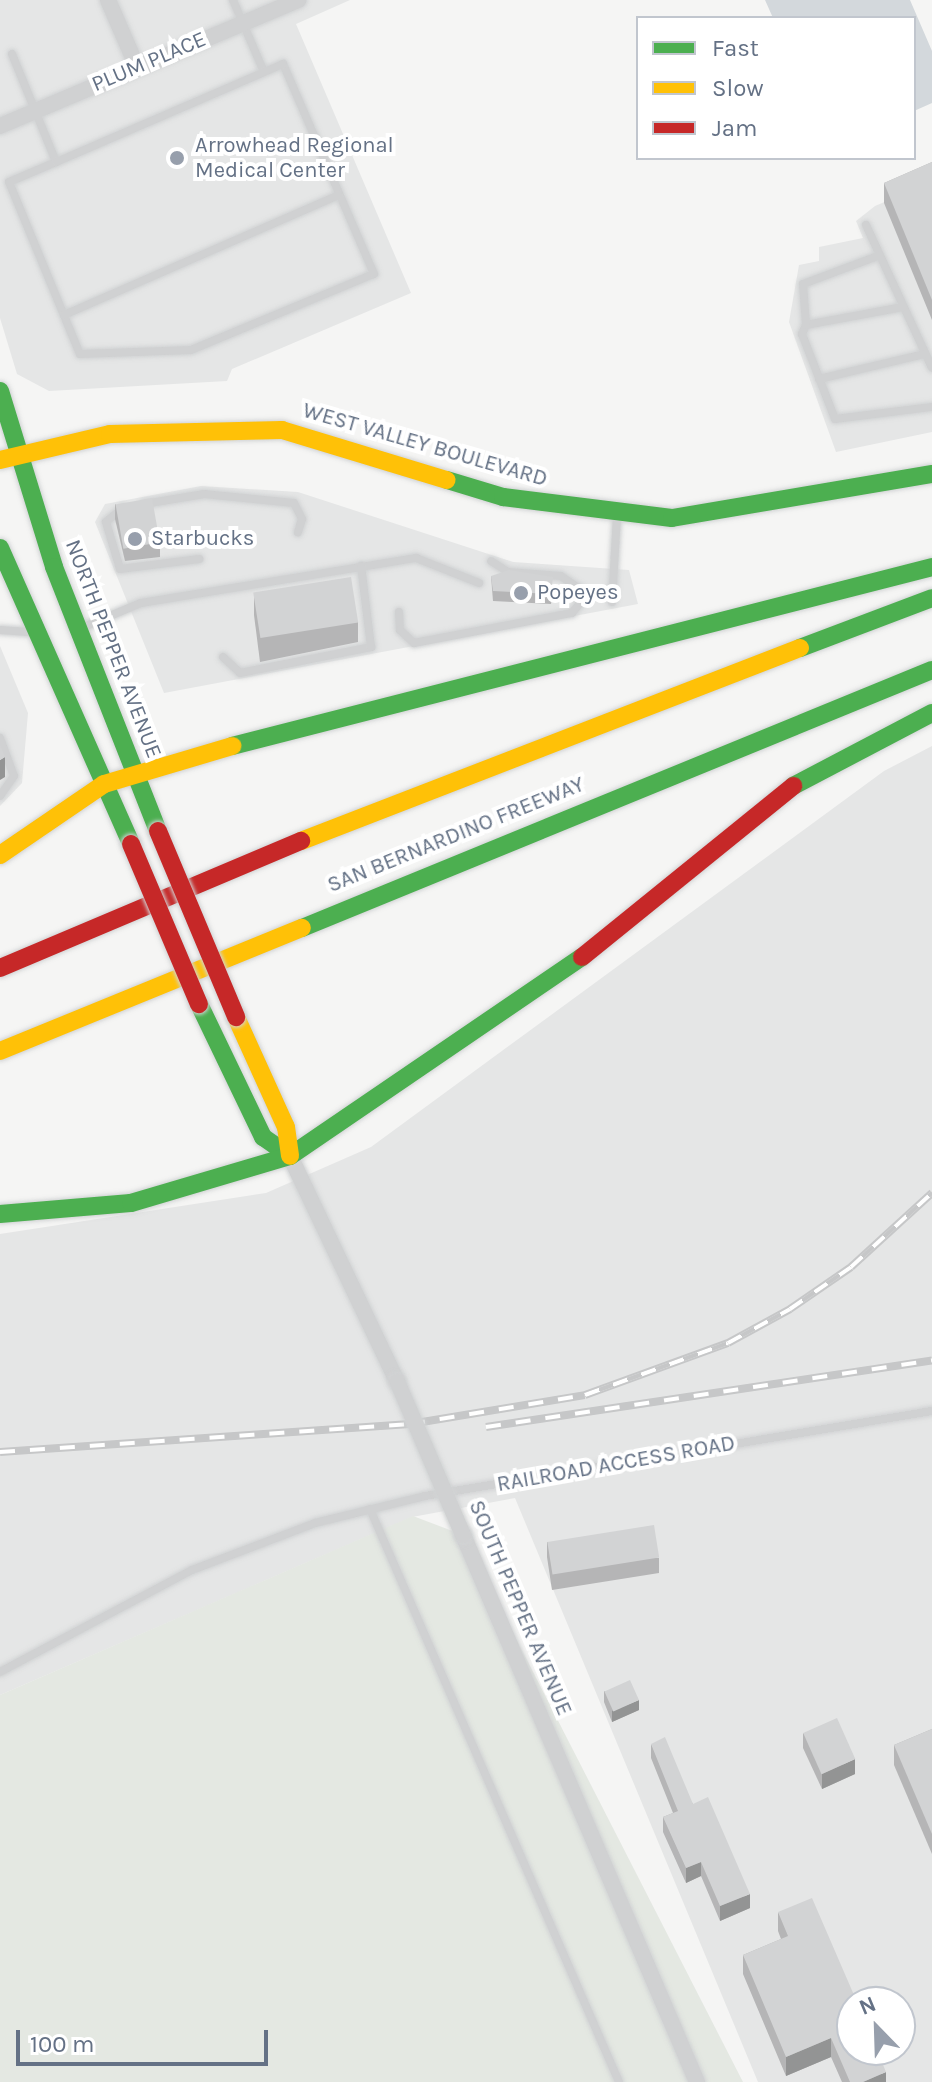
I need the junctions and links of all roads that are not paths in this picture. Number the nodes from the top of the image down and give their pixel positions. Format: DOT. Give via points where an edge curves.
graph roads {
  1 [pos="108,0"];
  2 [pos="233,0"];
  3 [pos="298,0"];
  4 [pos="243,23"];
  5 [pos="12,54"];
  6 [pos="137,67"];
  7 [pos="264,72"];
  8 [pos="35,111"];
  9 [pos="0,126"];
  10 [pos="56,162"];
  11 [pos="339,195"];
  12 [pos="866,225"];
  13 [pos="880,255"];
  14 [pos="903,307"];
  15 [pos="64,315"];
  16 [pos="806,325"];
  17 [pos="925,354"];
  18 [pos="932,368"];
  19 [pos="819,379"];
  20 [pos="0,391"];
  21 [pos="932,407"];
  22 [pos="20,455"];
  23 [pos="0,460"];
  24 [pos="932,474"];
  25 [pos="617,514"];
  26 [pos="298,532"];
  27 [pos="199,559"];
  28 [pos="491,561"];
  29 [pos="2,564"];
  30 [pos="361,566"];
  31 [pos="932,567"];
  32 [pos="479,583"];
  33 [pos="932,598"];
  34 [pos="612,602"];
  35 [pos="399,612"];
  36 [pos="78,629"];
  37 [pos="0,630"];
  38 [pos="32,632"];
  39 [pos="223,657"];
  40 [pos="932,670"];
  41 [pos="932,713"];
  42 [pos="0,738"];
  43 [pos="136,771"];
  44 [pos="104,784"];
  45 [pos="0,796"];
  46 [pos="0,855"];
  47 [pos="194,921"];
  48 [pos="0,968"];
  49 [pos="0,1051"];
  50 [pos="290,1156"];
  51 [pos="0,1214"];
  52 [pos="932,1411"];
  53 [pos="370,1509"];
  54 [pos="0,1672"];
  55 [pos="619,2082"];
  56 [pos="697,2082"];
  1 -- 6 [label="street"];
  2 -- 4 [label="lane"];
  3 -- 4 [label="street, PLUM PLACE"];
  4 -- 6 [label="street, PLUM PLACE"];
  4 -- 7 [label="lane"];
  5 -- 8 [label="lane"];
  6 -- 8 [label="street, PLUM PLACE"];
  7 -- 10 [label="lane"];
  7 -- 11 [label="lane" via="283,64"];
  8 -- 9 [label="street, PLUM PLACE"];
  8 -- 10 [label="lane"];
  10 -- 15 [label="lane" via="9,182"];
  11 -- 15 [label="lane"];
  11 -- 15 [label="lane" via="374,274 191,350 80,354"];
  12 -- 13 [label="lane"];
  13 -- 14 [label="lane"];
  13 -- 16 [label="lane" via="803,284"];
  14 -- 16 [label="lane"];
  14 -- 17 [label="lane"];
  16 -- 19 [label="lane" via="802,334"];
  17 -- 18 [label="lane"];
  17 -- 19 [label="lane"];
  19 -- 21 [label="lane" via="840,421"];
  20 -- 22 [label="main road, NORTH PEPPER AVENUE"];
  22 -- 23 [label="main road, WEST VALLEY BOULEVARD"];
  22 -- 25 [label="main road, WEST VALLEY BOULEVARD" via="110,434 282,430 503,497"];
  22 -- 36 [label="main road, NORTH PEPPER AVENUE"];
  24 -- 25 [label="main road, WEST VALLEY BOULEVARD" via="754,509 672,518"];
  25 -- 34 [label="lane"];
  26 -- 27 [label="lane" via="302,519 294,503 219,495 109,513 107,532 120,569"];
  28 -- 35 [label="lane" via="508,572 561,576 580,589 580,603 572,613 414,643 400,630"];
  29 -- 38 [label="main road"];
  30 -- 32 [label="lane" via="416,558"];
  30 -- 36 [label="lane" via="141,603"];
  30 -- 39 [label="lane" via="371,647 240,673"];
  31 -- 43 [label="main road"];
  33 -- 48 [label="main road" via="400,799"];
  36 -- 43 [label="main road, NORTH PEPPER AVENUE"];
  37 -- 38 [label="lane"];
  38 -- 44 [label="main road"];
  40 -- 49 [label="main road, SAN BERNARDINO FREEWAY"];
  41 -- 50 [label="main road" via="804,778 537,993"];
  42 -- 45 [label="lane" via="14,776"];
  43 -- 44 [label="main road"];
  43 -- 47 [label="main road, NORTH PEPPER AVENUE, bridge"];
  44 -- 46 [label="main road"];
  44 -- 50 [label="main road, SOUTH PEPPER AVENUE, bridge" via="263,1137"];
  47 -- 50 [label="main road, SOUTH PEPPER AVENUE, bridge" via="286,1127"];
  50 -- 51 [label="main road" via="118,1205"];
  50 -- 56 [label="street, SOUTH PEPPER AVENUE, bridge" via="397,1381"];
  52 -- 53 [label="lane, RAILROAD ACCESS ROAD"];
  53 -- 54 [label="lane, RAILROAD ACCESS ROAD" via="192,1570"];
  53 -- 55 [label="lane"];
}
